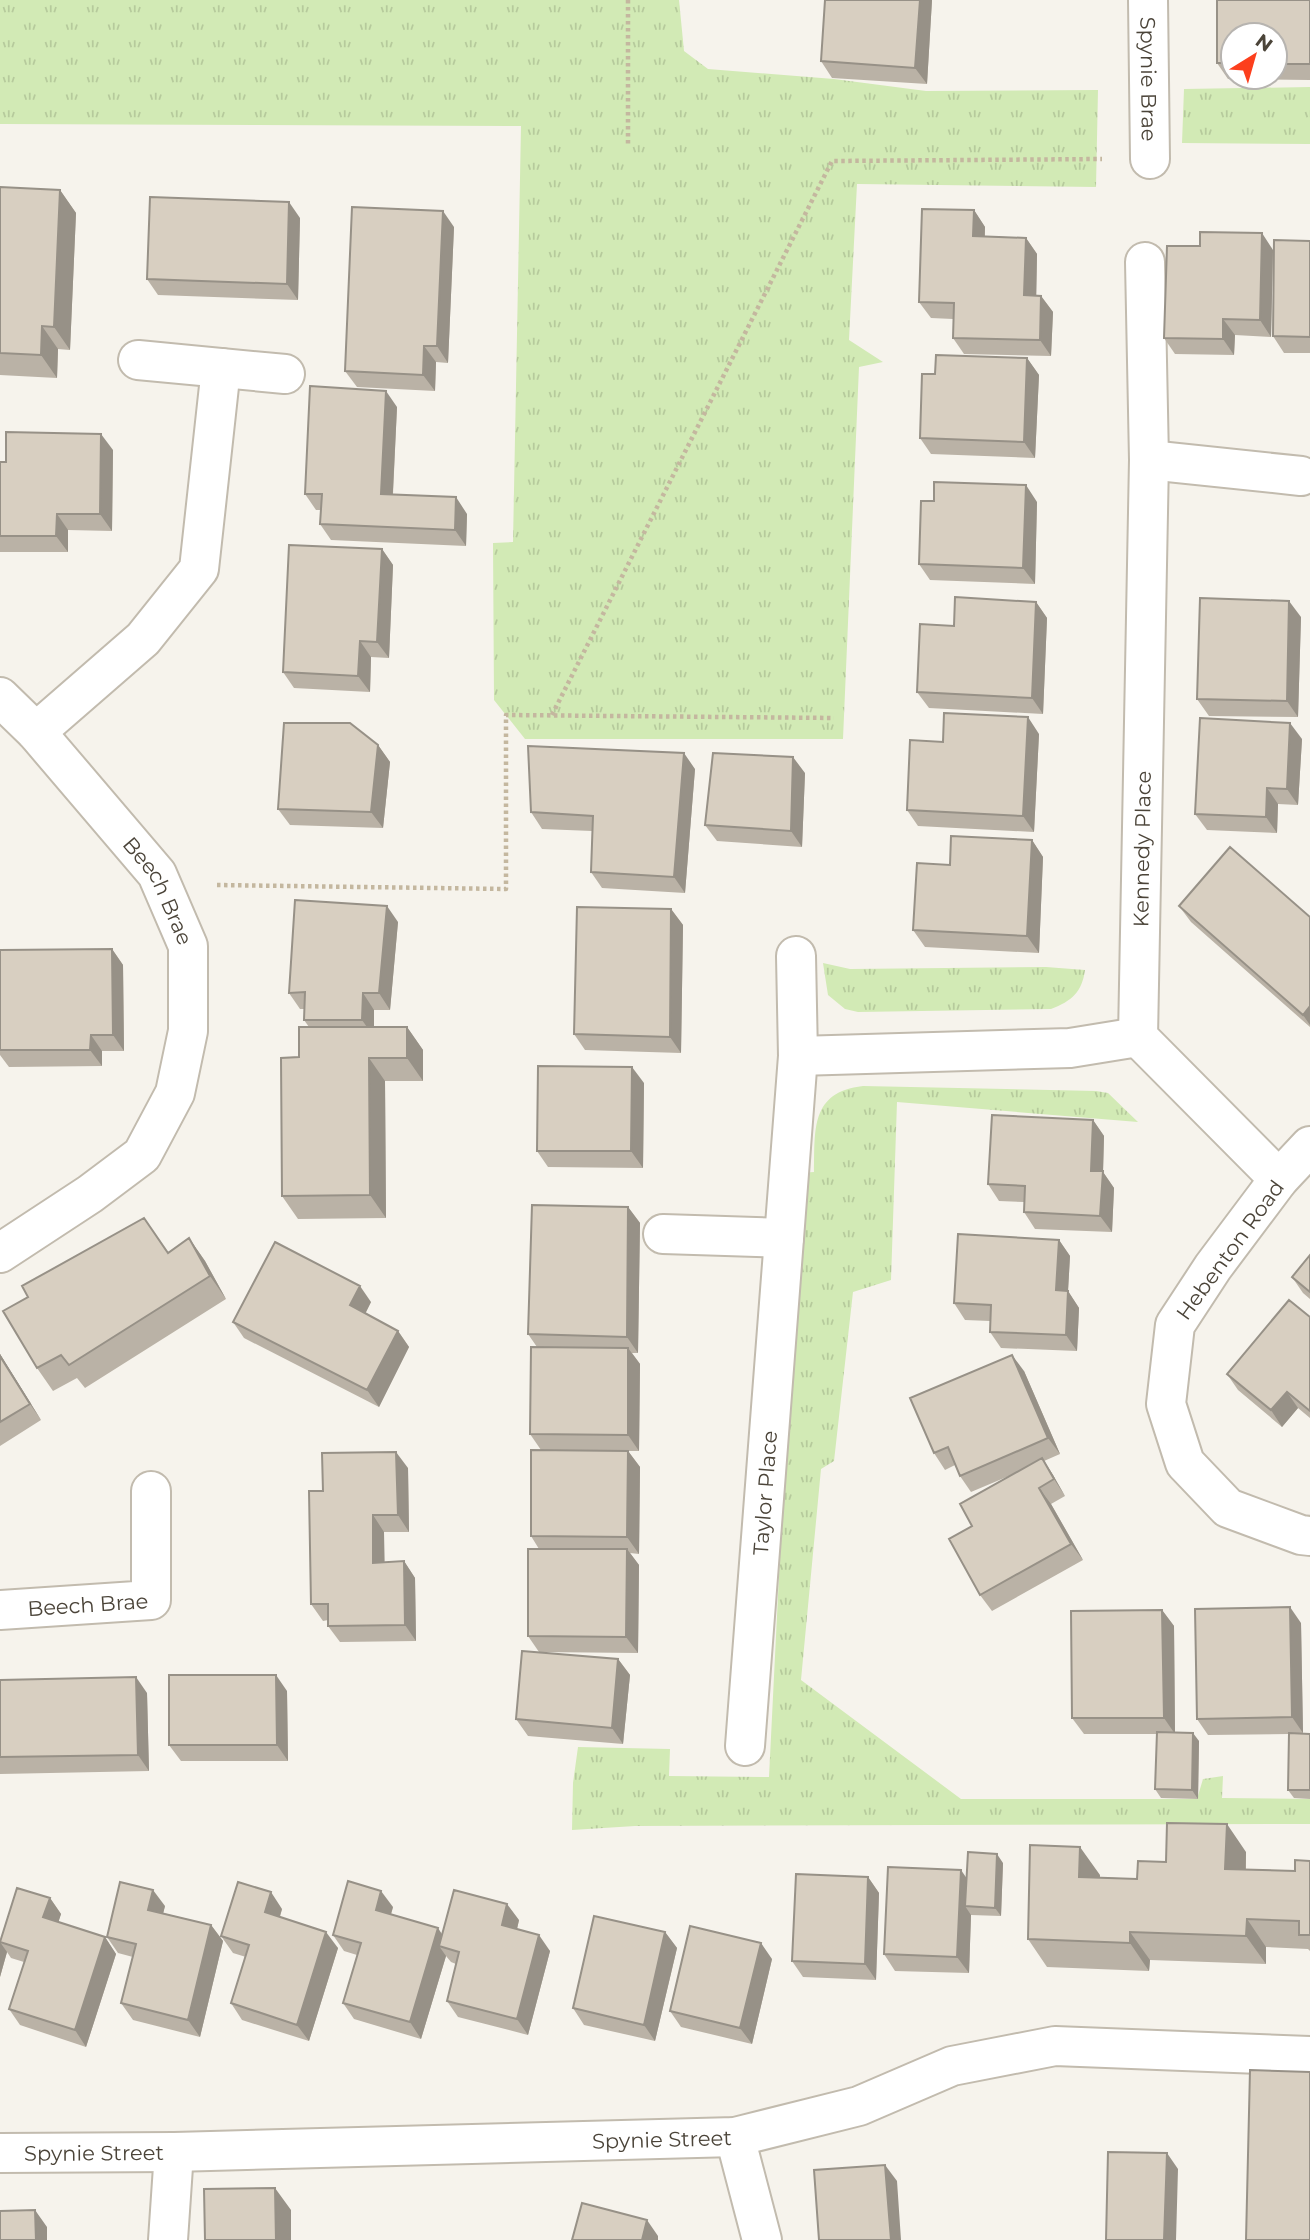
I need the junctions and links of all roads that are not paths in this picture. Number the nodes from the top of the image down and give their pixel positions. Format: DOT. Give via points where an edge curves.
graph roads {
  1 [pos="1147,0"];
  2 [pos="1150,159"];
  3 [pos="1145,262"];
  4 [pos="138,360"];
  5 [pos="220,368"];
  6 [pos="285,374"];
  7 [pos="1149,460"];
  8 [pos="1301,475"];
  9 [pos="0,697"];
  10 [pos="36,732"];
  11 [pos="796,956"];
  12 [pos="1138,1037"];
  13 [pos="798,1056"];
  14 [pos="1310,1146"];
  15 [pos="1279,1179"];
  16 [pos="663,1234"];
  17 [pos="783,1238"];
  18 [pos="0,1253"];
  19 [pos="151,1491"];
  20 [pos="1310,1536"];
  21 [pos="0,1610"];
  22 [pos="745,1746"];
  23 [pos="1310,2056"];
  24 [pos="735,2137"];
  25 [pos="174,2152"];
  26 [pos="0,2153"];
  27 [pos="168,2240"];
  28 [pos="762,2240"];
  1 -- 2 [label="street, Spynie Brae"];
  3 -- 7 [label="street, Kennedy Place"];
  4 -- 5 [label="street"];
  5 -- 6 [label="street"];
  5 -- 10 [label="street" via="200,569 143,639"];
  7 -- 8 [label="street"];
  7 -- 12 [label="street, Kennedy Place"];
  9 -- 10 [label="street, Beech Brae"];
  10 -- 18 [label="street, Beech Brae" via="157,874 188,946 188,1031 174,1093 142,1155"];
  11 -- 13 [label="street, Taylor Place"];
  12 -- 13 [label="street" via="1070,1048"];
  12 -- 15 [label="street"];
  13 -- 17 [label="street, Taylor Place"];
  14 -- 15 [label="street, Hebenton Road"];
  15 -- 20 [label="street, Hebenton Road" via="1175,1325 1166,1404 1185,1463 1228,1508"];
  16 -- 17 [label="street"];
  17 -- 22 [label="street, Taylor Place"];
  19 -- 21 [label="street, Beech Brae" via="151,1600"];
  23 -- 24 [label="street, Spynie Street" via="1055,2046 952,2066 859,2106"];
  24 -- 25 [label="street, Spynie Street"];
  24 -- 28 [label="street"];
  25 -- 26 [label="street, Spynie Street"];
  25 -- 27 [label="street"];
}
